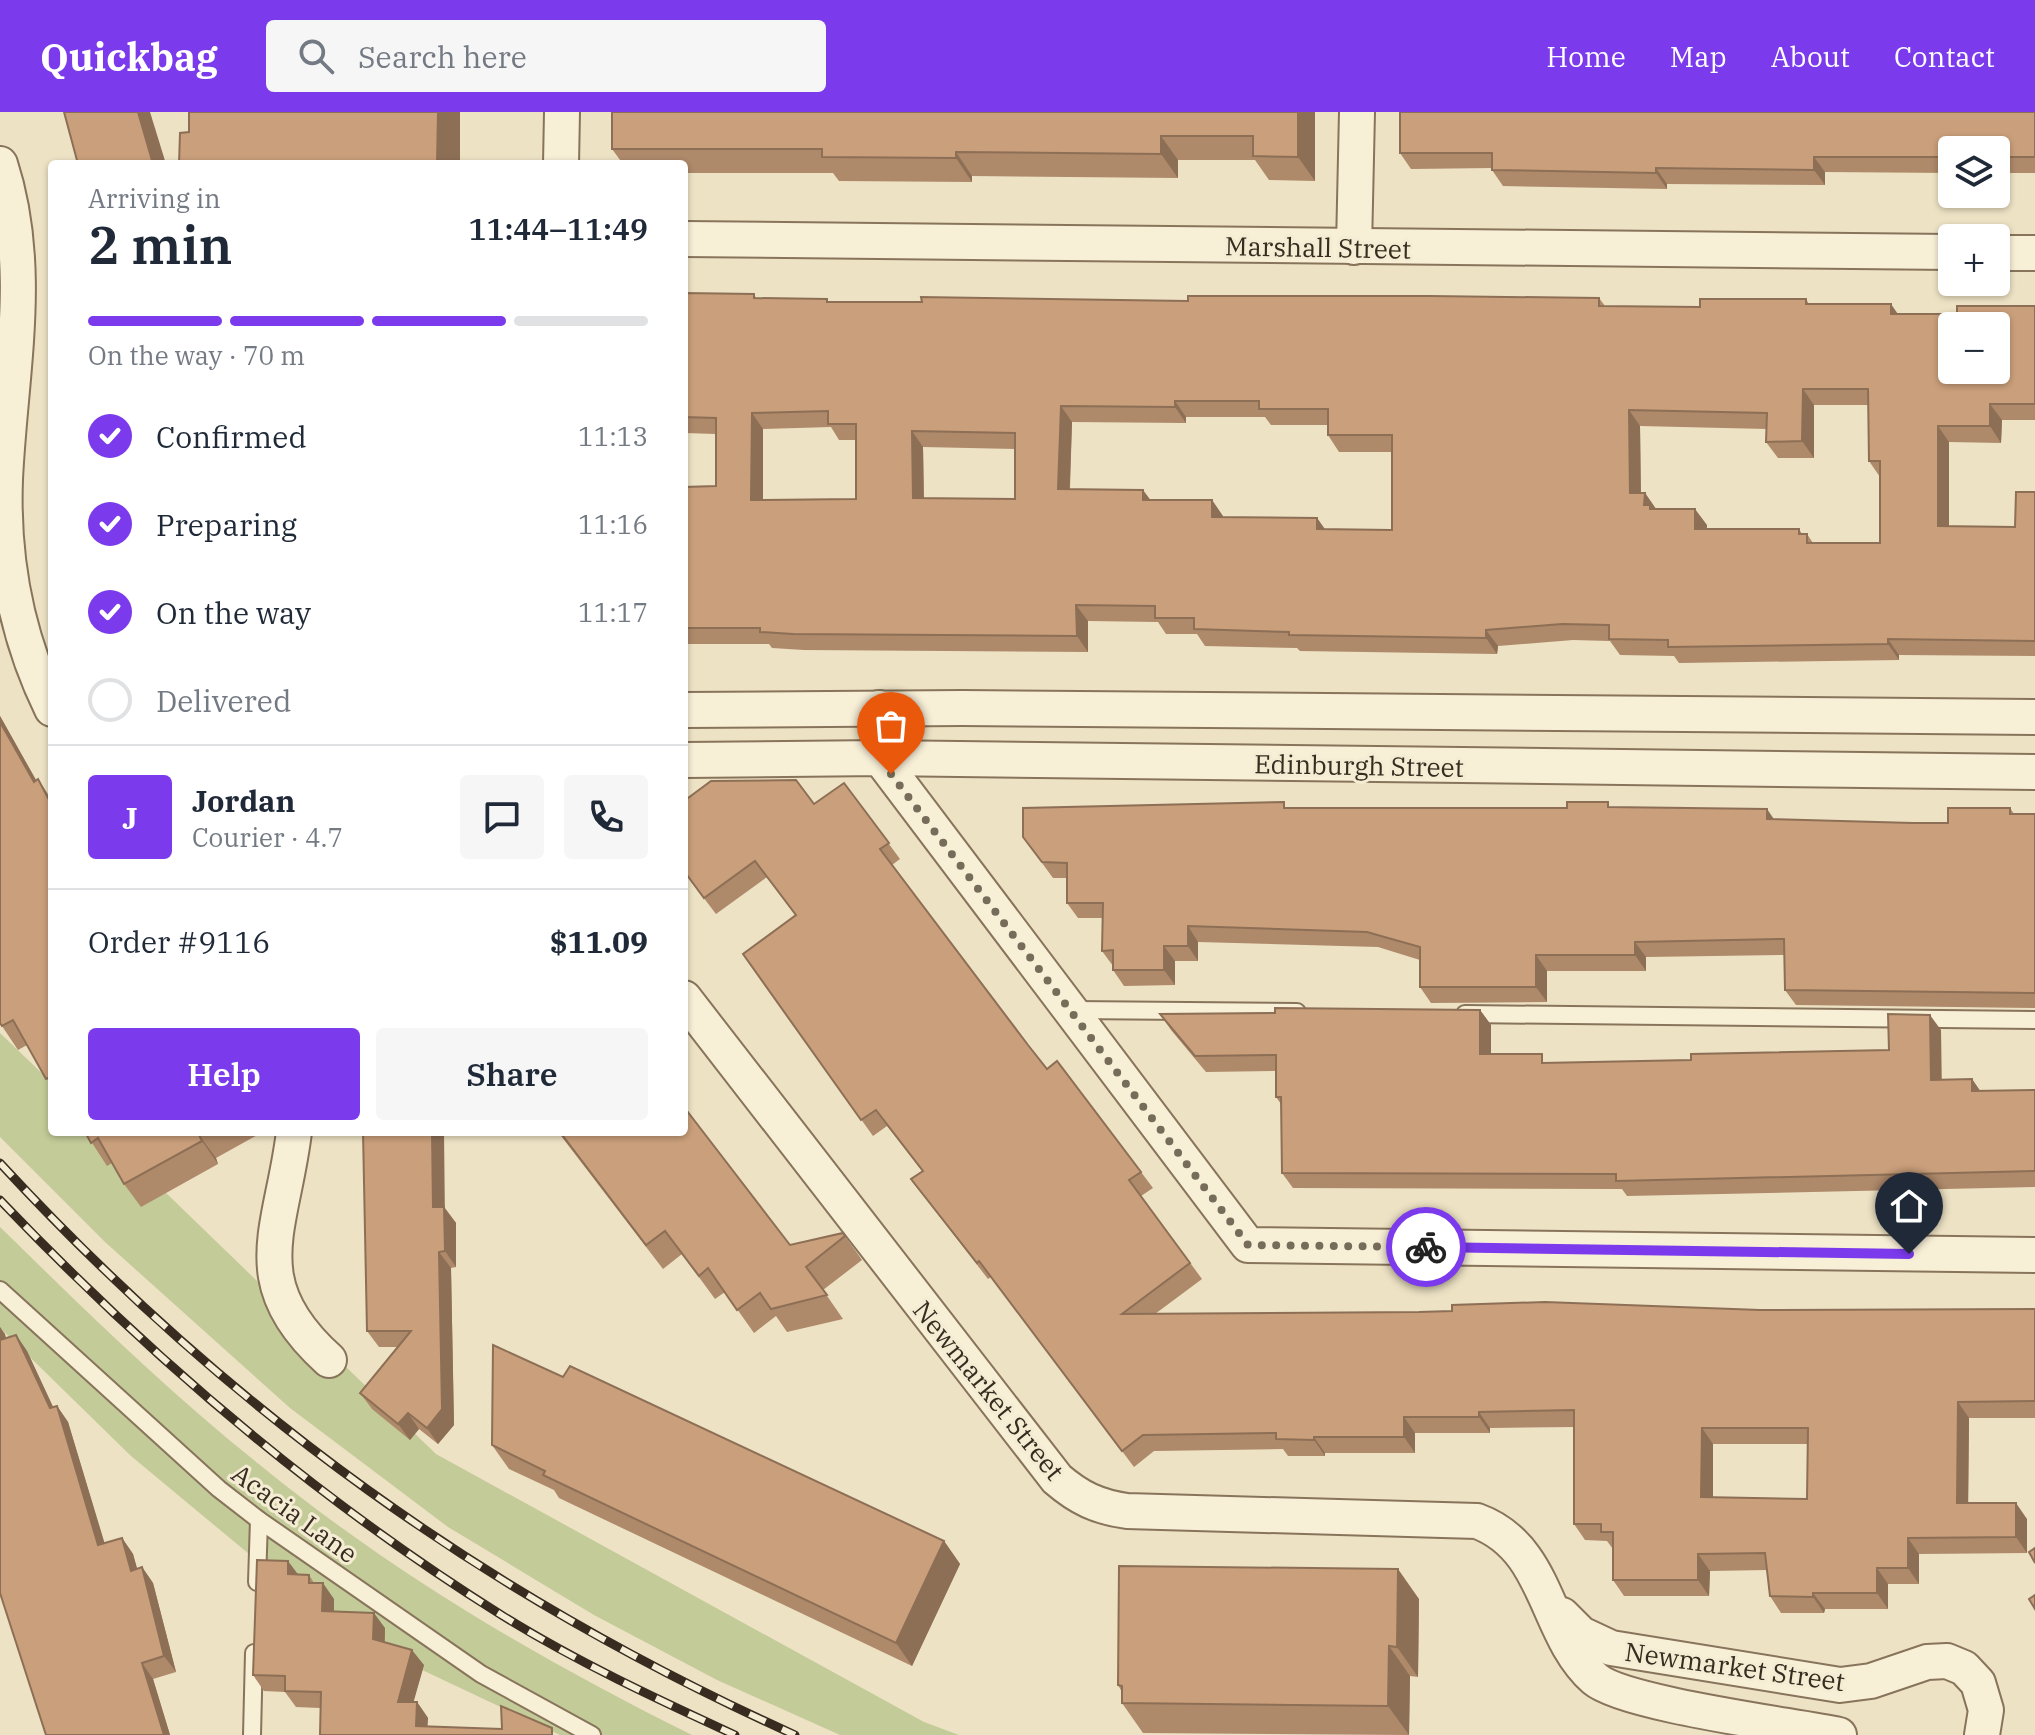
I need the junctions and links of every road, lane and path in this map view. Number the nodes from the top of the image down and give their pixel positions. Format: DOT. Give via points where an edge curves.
graph roads {
  1 [pos="562,112"];
  2 [pos="1357,112"];
  3 [pos="561,160"];
  4 [pos="0,164"];
  5 [pos="688,239"];
  6 [pos="1354,247"];
  7 [pos="1938,252"];
  8 [pos="2010,253"];
  9 [pos="2035,253"];
  10 [pos="8,354"];
  11 [pos="48,700"];
  12 [pos="879,708"];
  13 [pos="688,710"];
  14 [pos="2035,717"];
  15 [pos="880,758"];
  16 [pos="688,760"];
  17 [pos="2035,772"];
  18 [pos="688,1003"];
  19 [pos="1070,1010"];
  20 [pos="1308,1012"];
  21 [pos="1450,1013"];
  22 [pos="2035,1020"];
  23 [pos="293,1136"];
  24 [pos="2035,1255"];
  25 [pos="0,1290"];
  26 [pos="329,1360"];
  27 [pos="259,1520"];
  28 [pos="1544,1592"];
  29 [pos="256,1597"];
  30 [pos="255,1643"];
  31 [pos="252,1735"];
  32 [pos="592,1735"];
  33 [pos="1839,1735"];
  34 [pos="1982,1735"];
  1 -- 3 [label="street"];
  2 -- 6 [label="street"];
  4 -- 10 [label="street" via="18,257"];
  5 -- 6 [label="street, Marshall Street"];
  6 -- 7 [label="street, Marshall Street"];
  8 -- 9 [label="street"];
  10 -- 11 [label="street" via="9,578 30,658"];
  12 -- 13 [label="street, Edinburgh Street"];
  12 -- 14 [label="street, Edinburgh Street"];
  12 -- 15 [label="street"];
  15 -- 16 [label="street, Edinburgh Street"];
  15 -- 17 [label="street, Edinburgh Street"];
  15 -- 19 [label="street"];
  18 -- 28 [label="street, Newmarket Street" via="960,1358 1072,1492 1105,1508 1127,1511 1477,1521 1515,1545"];
  19 -- 20 [label="lane"];
  19 -- 24 [label="street" via="1248,1245"];
  21 -- 22 [label="lane"];
  23 -- 26 [label="street" via="275,1229 275,1265 291,1319"];
  25 -- 27 [label="lane, Acacia Lane"];
  27 -- 29 [label="lane"];
  27 -- 32 [label="lane, Acacia Lane" via="481,1674"];
  28 -- 33 [label="street, Newmarket Street" via="1581,1663 1611,1689"];
  28 -- 34 [label="street, Newmarket Street" via="1581,1634 1611,1648 1646,1655 1840,1685 1937,1660 1956,1663 1982,1693"];
  30 -- 31 [label="lane"];
}
